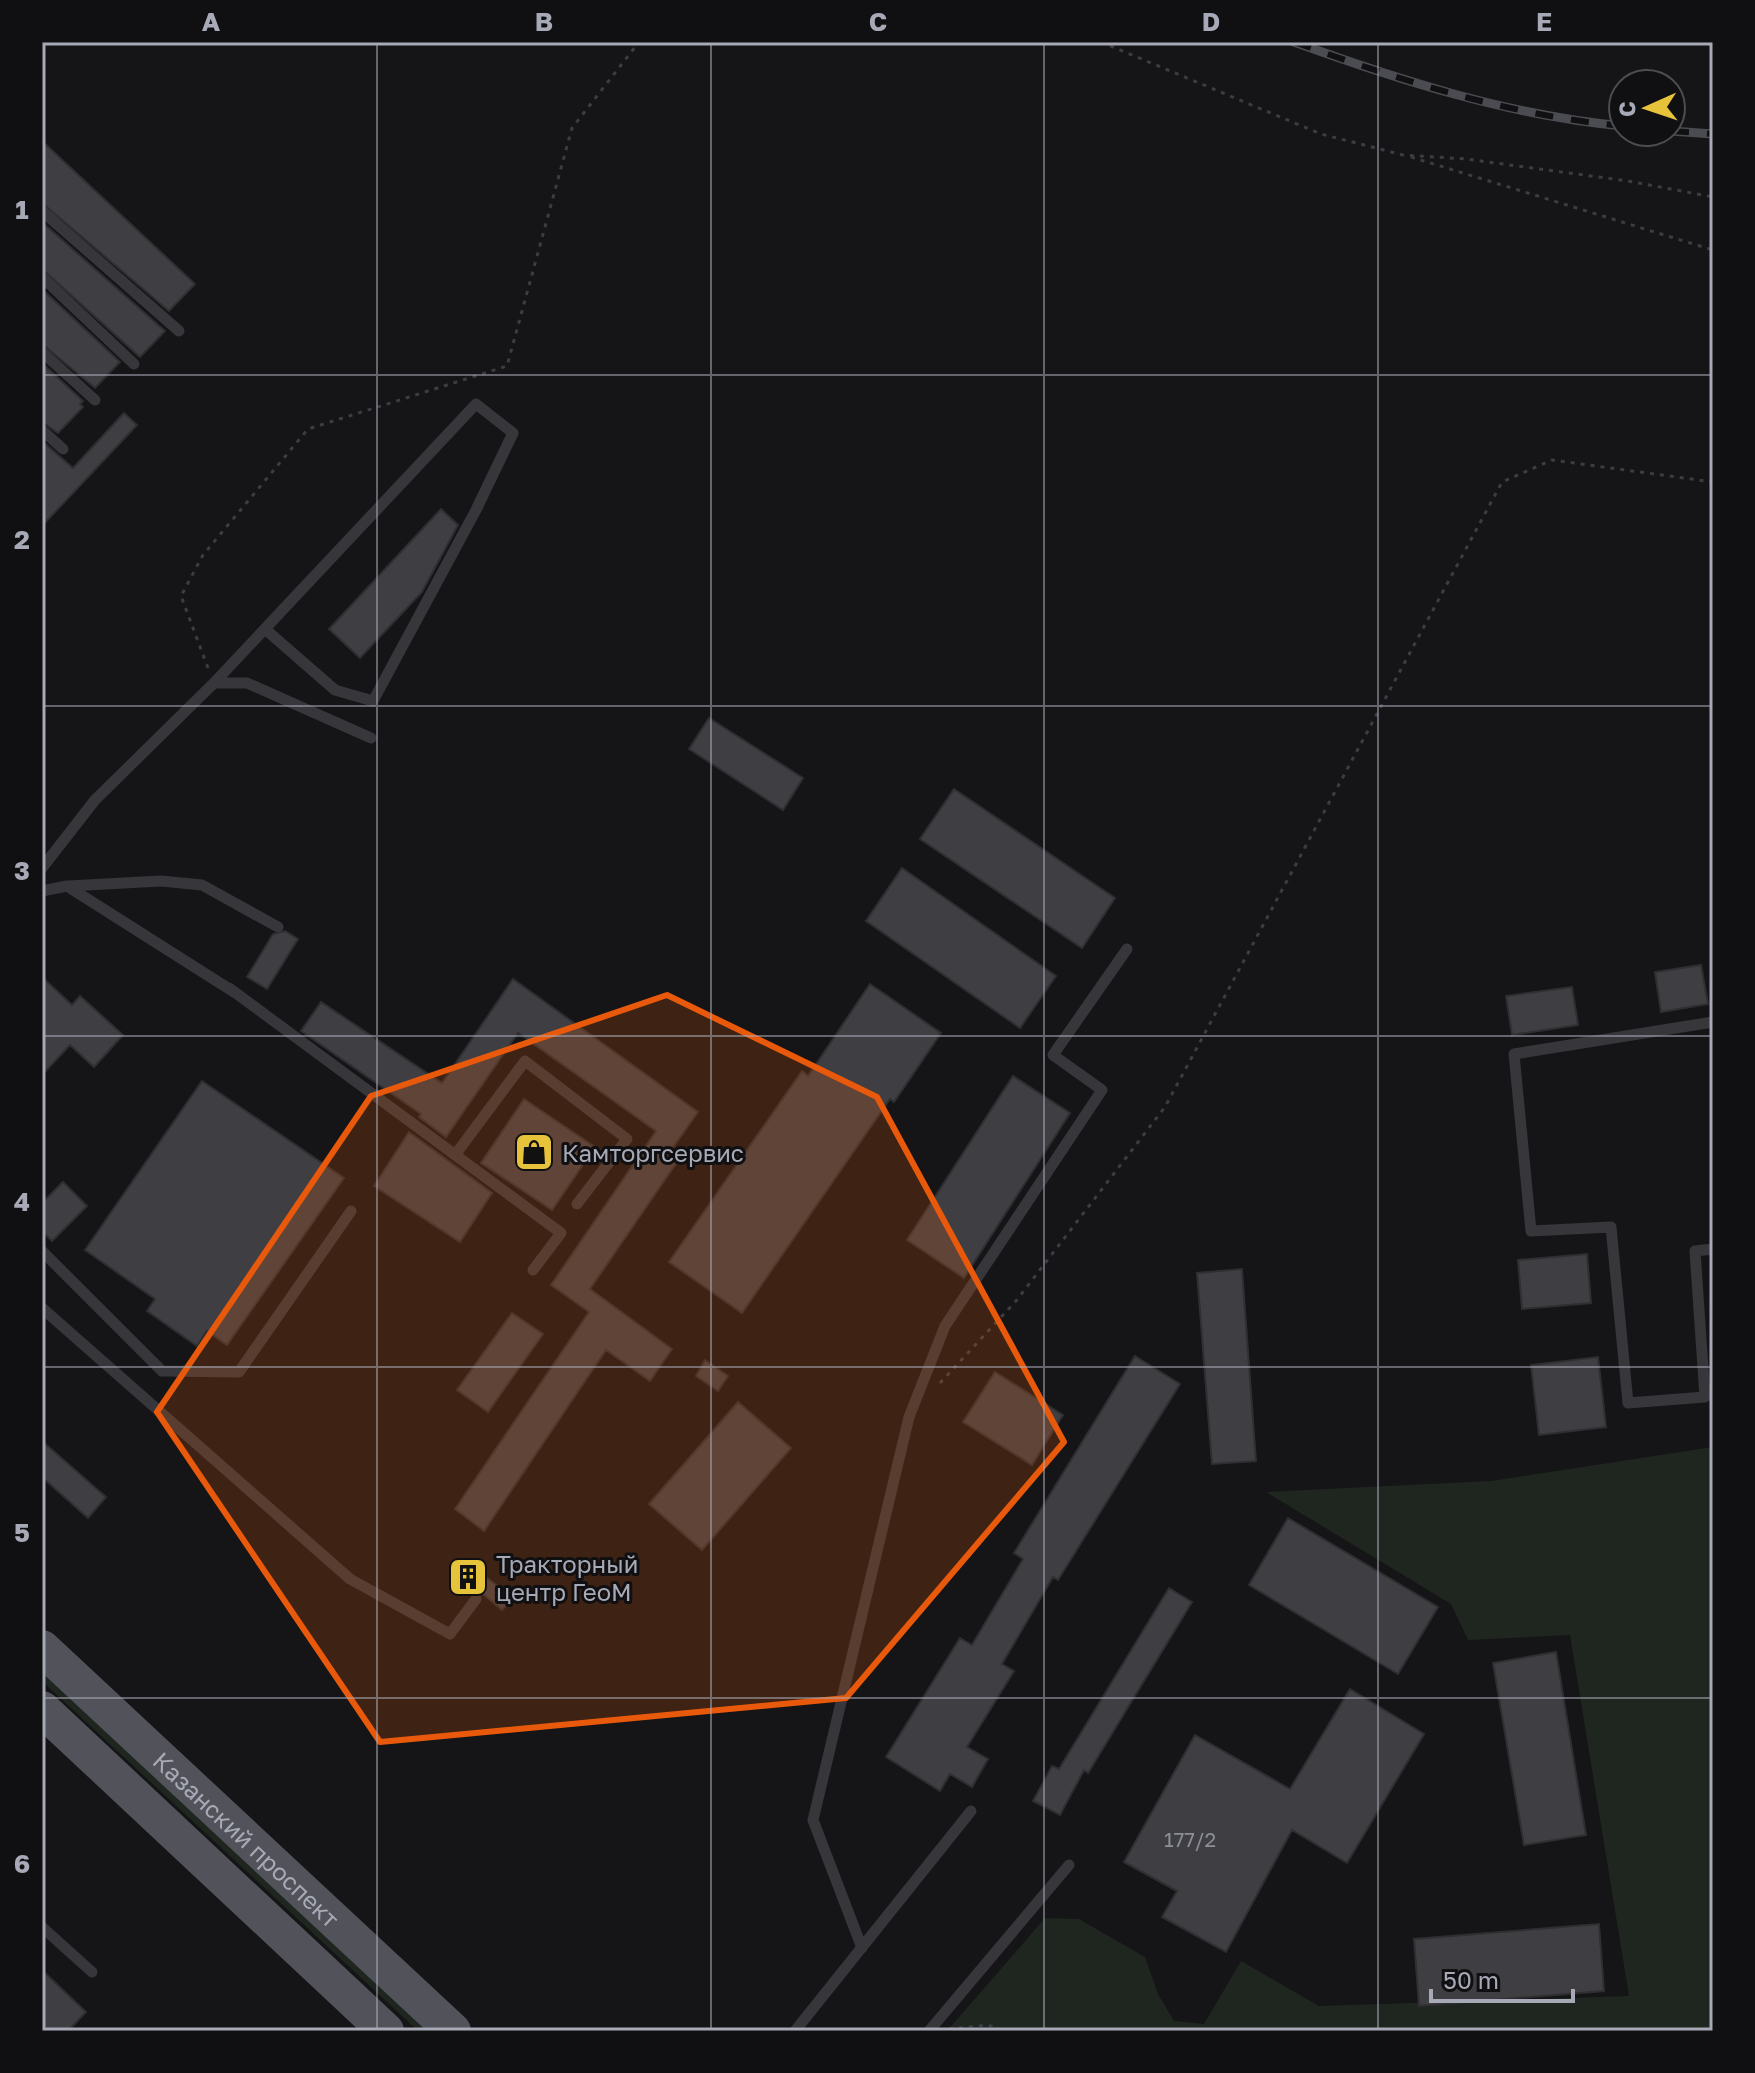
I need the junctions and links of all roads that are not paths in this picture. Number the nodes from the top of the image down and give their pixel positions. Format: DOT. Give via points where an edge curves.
graph roads {
  1 [pos="42,211"];
  2 [pos="42,277"];
  3 [pos="179,331"];
  4 [pos="42,352"];
  5 [pos="134,364"];
  6 [pos="95,400"];
  7 [pos="42,430"];
  8 [pos="63,449"];
  9 [pos="265,629"];
  10 [pos="214,683"];
  11 [pos="371,738"];
  12 [pos="42,868"];
  13 [pos="67,886"];
  14 [pos="42,891"];
  15 [pos="278,927"];
  16 [pos="1127,949"];
  17 [pos="229,988"];
  18 [pos="240,996"];
  19 [pos="1713,1022"];
  20 [pos="455,1155"];
  21 [pos="577,1204"];
  22 [pos="351,1211"];
  23 [pos="1713,1249"];
  24 [pos="42,1251"];
  25 [pos="533,1270"];
  26 [pos="42,1308"];
  27 [pos="476,1599"];
  28 [pos="42,1648"];
  29 [pos="50,1722"];
  30 [pos="971,1811"];
  31 [pos="1069,1865"];
  32 [pos="42,1927"];
  33 [pos="862,1948"];
  34 [pos="92,1972"];
  35 [pos="386,2031"];
  36 [pos="453,2031"];
  37 [pos="795,2031"];
  38 [pos="929,2031"];
  1 -- 3 [label="lane"];
  2 -- 5 [label="lane"];
  4 -- 6 [label="lane"];
  7 -- 8 [label="lane"];
  9 -- 9 [label="lane" via="476,404 513,433 373,701 335,690"];
  9 -- 10 [label="lane"];
  10 -- 11 [label="lane" via="247,683"];
  10 -- 12 [label="lane" via="95,800"];
  13 -- 14 [label="lane"];
  13 -- 15 [label="lane" via="161,881 202,885"];
  13 -- 17 [label="lane"];
  16 -- 33 [label="lane" via="1053,1055 1102,1090 945,1326 909,1417 813,1820"];
  17 -- 18 [label="lane"];
  17 -- 20 [label="lane"];
  19 -- 23 [label="lane" via="1514,1054 1531,1231 1611,1227 1628,1403 1705,1397 1695,1251"];
  20 -- 21 [label="lane" via="525,1061 627,1139"];
  20 -- 25 [label="lane" via="561,1233"];
  22 -- 24 [label="lane" via="239,1372 162,1371"];
  26 -- 27 [label="lane" via="350,1579 450,1634"];
  28 -- 36 [label="main road, Казанский проспект"];
  29 -- 35 [label="main road, Казанский проспект"];
  30 -- 33 [label="lane"];
  31 -- 38 [label="lane"];
  32 -- 34 [label="lane"];
  33 -- 37 [label="lane"];
}
